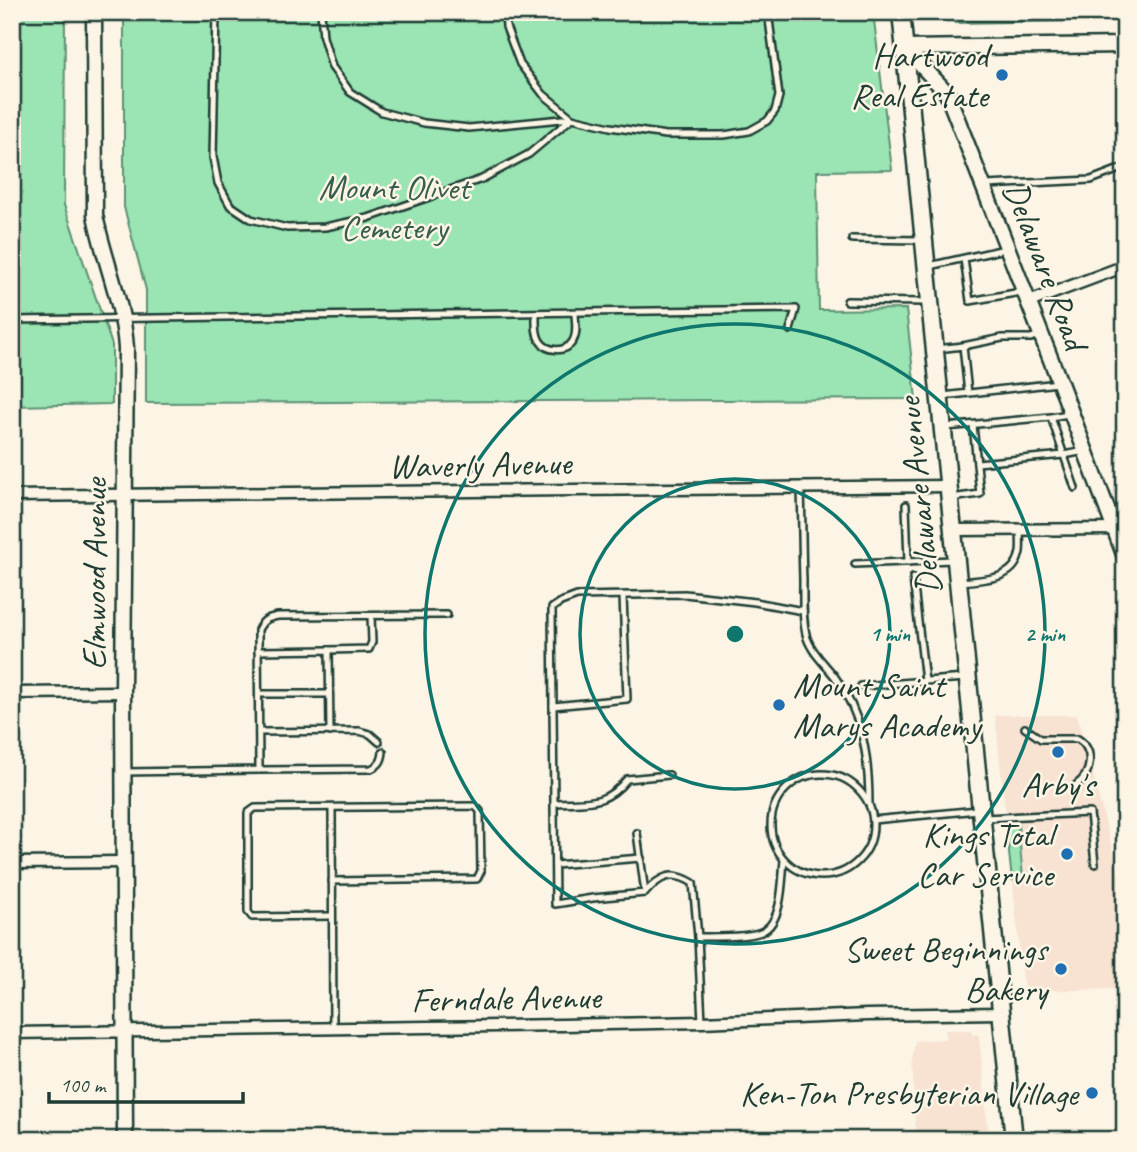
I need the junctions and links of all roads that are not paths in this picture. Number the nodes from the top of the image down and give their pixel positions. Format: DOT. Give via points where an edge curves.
graph roads {
  1 [pos="94,12"];
  2 [pos="216,12"];
  3 [pos="321,12"];
  4 [pos="505,12"];
  5 [pos="768,12"];
  6 [pos="901,12"];
  7 [pos="1125,45"];
  8 [pos="905,48"];
  9 [pos="572,118"];
  10 [pos="1125,167"];
  11 [pos="983,185"];
  12 [pos="852,239"];
  13 [pos="923,240"];
  14 [pos="1008,249"];
  15 [pos="964,259"];
  16 [pos="1125,266"];
  17 [pos="926,267"];
  18 [pos="1027,297"];
  19 [pos="847,301"];
  20 [pos="930,302"];
  21 [pos="536,313"];
  22 [pos="575,313"];
  23 [pos="123,318"];
  24 [pos="12,320"];
  25 [pos="790,330"];
  26 [pos="1041,334"];
  27 [pos="963,346"];
  28 [pos="935,349"];
  29 [pos="1060,383"];
  30 [pos="968,393"];
  31 [pos="939,396"];
  32 [pos="1071,413"];
  33 [pos="1051,417"];
  34 [pos="973,425"];
  35 [pos="943,428"];
  36 [pos="1085,451"];
  37 [pos="1064,455"];
  38 [pos="976,463"];
  39 [pos="801,488"];
  40 [pos="1075,488"];
  41 [pos="949,492"];
  42 [pos="124,495"];
  43 [pos="12,496"];
  44 [pos="906,505"];
  45 [pos="1119,529"];
  46 [pos="953,530"];
  47 [pos="1020,530"];
  48 [pos="1125,556"];
  49 [pos="956,560"];
  50 [pos="908,562"];
  51 [pos="855,564"];
  52 [pos="913,578"];
  53 [pos="958,582"];
  54 [pos="623,596"];
  55 [pos="803,611"];
  56 [pos="446,615"];
  57 [pos="371,616"];
  58 [pos="329,650"];
  59 [pos="258,651"];
  60 [pos="968,678"];
  61 [pos="925,681"];
  62 [pos="861,686"];
  63 [pos="123,692"];
  64 [pos="12,693"];
  65 [pos="259,694"];
  66 [pos="329,694"];
  67 [pos="553,706"];
  68 [pos="1025,728"];
  69 [pos="259,732"];
  70 [pos="330,732"];
  71 [pos="379,742"];
  72 [pos="383,752"];
  73 [pos="259,771"];
  74 [pos="124,772"];
  75 [pos="669,775"];
  76 [pos="1076,785"];
  77 [pos="554,803"];
  78 [pos="869,804"];
  79 [pos="332,808"];
  80 [pos="981,814"];
  81 [pos="873,820"];
  82 [pos="637,833"];
  83 [pos="640,859"];
  84 [pos="784,860"];
  85 [pos="124,862"];
  86 [pos="12,863"];
  87 [pos="1095,864"];
  88 [pos="555,865"];
  89 [pos="332,881"];
  90 [pos="645,893"];
  91 [pos="332,916"];
  92 [pos="698,937"];
  93 [pos="1001,1013"];
  94 [pos="702,1022"];
  95 [pos="333,1029"];
  96 [pos="125,1032"];
  97 [pos="12,1033"];
  98 [pos="125,1140"];
  99 [pos="1014,1140"];
  1 -- 23 [label="street, Elmwood Avenue" via="95,215"];
  2 -- 9 [label="lane" via="212,157 218,183 230,205 251,219 287,228 325,227 368,218 482,179 529,154"];
  3 -- 9 [label="lane" via="332,67 350,92 382,112 469,128"];
  4 -- 9 [label="lane" via="520,64 543,94"];
  5 -- 9 [label="lane" via="779,96 767,121 748,131 724,135 666,135"];
  6 -- 8 [label="main road, Delaware Avenue"];
  7 -- 8 [label="street"];
  8 -- 11 [label="street, Delaware Road" via="947,93"];
  8 -- 13 [label="main road, Delaware Avenue"];
  10 -- 11 [label="lane" via="1091,180"];
  11 -- 14 [label="street, Delaware Road"];
  12 -- 13 [label="lane"];
  13 -- 17 [label="main road, Delaware Avenue"];
  14 -- 15 [label="lane"];
  14 -- 18 [label="street, Delaware Road"];
  15 -- 17 [label="lane"];
  15 -- 18 [label="lane" via="970,301"];
  16 -- 18 [label="street"];
  17 -- 20 [label="main road, Delaware Avenue"];
  18 -- 26 [label="street, Delaware Road"];
  19 -- 20 [label="lane"];
  20 -- 28 [label="main road, Delaware Avenue"];
  21 -- 22 [label="lane"];
  21 -- 22 [label="lane" via="540,341 557,350 573,341"];
  21 -- 23 [label="lane"];
  22 -- 25 [label="lane" via="796,309"];
  23 -- 24 [label="lane"];
  23 -- 42 [label="street, Elmwood Avenue"];
  26 -- 27 [label="lane"];
  26 -- 29 [label="street, Delaware Road"];
  27 -- 28 [label="lane"];
  27 -- 30 [label="lane"];
  28 -- 31 [label="main road, Delaware Avenue"];
  29 -- 30 [label="lane"];
  29 -- 32 [label="street, Delaware Road"];
  30 -- 31 [label="lane"];
  31 -- 35 [label="main road, Delaware Avenue"];
  32 -- 33 [label="lane"];
  32 -- 36 [label="street, Delaware Road"];
  33 -- 34 [label="lane"];
  33 -- 37 [label="lane"];
  34 -- 35 [label="lane"];
  34 -- 38 [label="lane"];
  35 -- 41 [label="main road, Delaware Avenue"];
  36 -- 37 [label="lane"];
  36 -- 45 [label="street, Delaware Road"];
  37 -- 38 [label="lane"];
  37 -- 40 [label="lane"];
  38 -- 41 [label="lane" via="979,494"];
  39 -- 41 [label="street, Waverly Avenue"];
  39 -- 42 [label="street, Waverly Avenue"];
  39 -- 55 [label="lane"];
  41 -- 46 [label="main road, Delaware Avenue"];
  42 -- 43 [label="street, Waverly Avenue"];
  42 -- 63 [label="street, Elmwood Avenue"];
  44 -- 50 [label="lane"];
  45 -- 47 [label="street"];
  45 -- 48 [label="street, Delaware Road"];
  46 -- 47 [label="street"];
  46 -- 49 [label="main road, Delaware Avenue"];
  47 -- 53 [label="lane" via="1020,553 1014,568 998,578"];
  49 -- 50 [label="lane"];
  49 -- 53 [label="main road, Delaware Avenue"];
  50 -- 51 [label="lane"];
  52 -- 61 [label="lane"];
  53 -- 60 [label="main road, Delaware Avenue"];
  54 -- 55 [label="lane" via="685,594"];
  54 -- 67 [label="lane" via="576,596 552,608"];
  54 -- 67 [label="lane" via="627,699"];
  55 -- 78 [label="lane" via="809,643 859,721"];
  56 -- 57 [label="lane"];
  57 -- 58 [label="lane" via="369,649"];
  57 -- 59 [label="lane" via="267,618 258,630"];
  58 -- 59 [label="lane"];
  58 -- 66 [label="lane"];
  59 -- 65 [label="lane"];
  60 -- 61 [label="lane"];
  60 -- 80 [label="main road, Delaware Avenue"];
  61 -- 62 [label="lane"];
  63 -- 64 [label="street"];
  63 -- 74 [label="street, Elmwood Avenue"];
  65 -- 66 [label="lane"];
  65 -- 69 [label="lane"];
  66 -- 70 [label="lane"];
  67 -- 77 [label="lane"];
  68 -- 76 [label="lane" via="1041,739 1082,741 1090,768"];
  69 -- 70 [label="lane"];
  69 -- 73 [label="lane"];
  70 -- 71 [label="lane" via="359,731"];
  72 -- 73 [label="lane" via="379,765 371,769"];
  73 -- 74 [label="lane"];
  74 -- 85 [label="street, Elmwood Avenue"];
  75 -- 77 [label="lane" via="627,779 602,800"];
  77 -- 88 [label="lane"];
  78 -- 81 [label="lane"];
  78 -- 84 [label="lane" via="846,780 829,775 811,775 794,782 773,810 771,828"];
  79 -- 89 [label="lane"];
  79 -- 89 [label="lane" via="475,806 480,811 481,871 477,879"];
  79 -- 91 [label="lane" via="255,808 248,813 248,912 252,917"];
  80 -- 81 [label="lane"];
  80 -- 87 [label="lane" via="1090,813"];
  80 -- 93 [label="main road, Delaware Avenue"];
  81 -- 84 [label="lane" via="867,850 844,872 812,876"];
  82 -- 83 [label="lane"];
  83 -- 88 [label="lane"];
  83 -- 90 [label="lane"];
  84 -- 92 [label="lane" via="774,922 763,932"];
  85 -- 86 [label="street"];
  85 -- 96 [label="street, Elmwood Avenue"];
  88 -- 90 [label="lane" via="555,904"];
  89 -- 91 [label="lane"];
  90 -- 92 [label="lane" via="656,880 667,876 693,883"];
  91 -- 95 [label="lane"];
  92 -- 94 [label="lane"];
  93 -- 94 [label="street, Ferndale Avenue"];
  93 -- 99 [label="main road, Delaware Avenue"];
  94 -- 95 [label="street, Ferndale Avenue"];
  95 -- 96 [label="street, Ferndale Avenue"];
  96 -- 97 [label="street, Ferndale Avenue"];
  96 -- 98 [label="street, Elmwood Avenue"];
}
